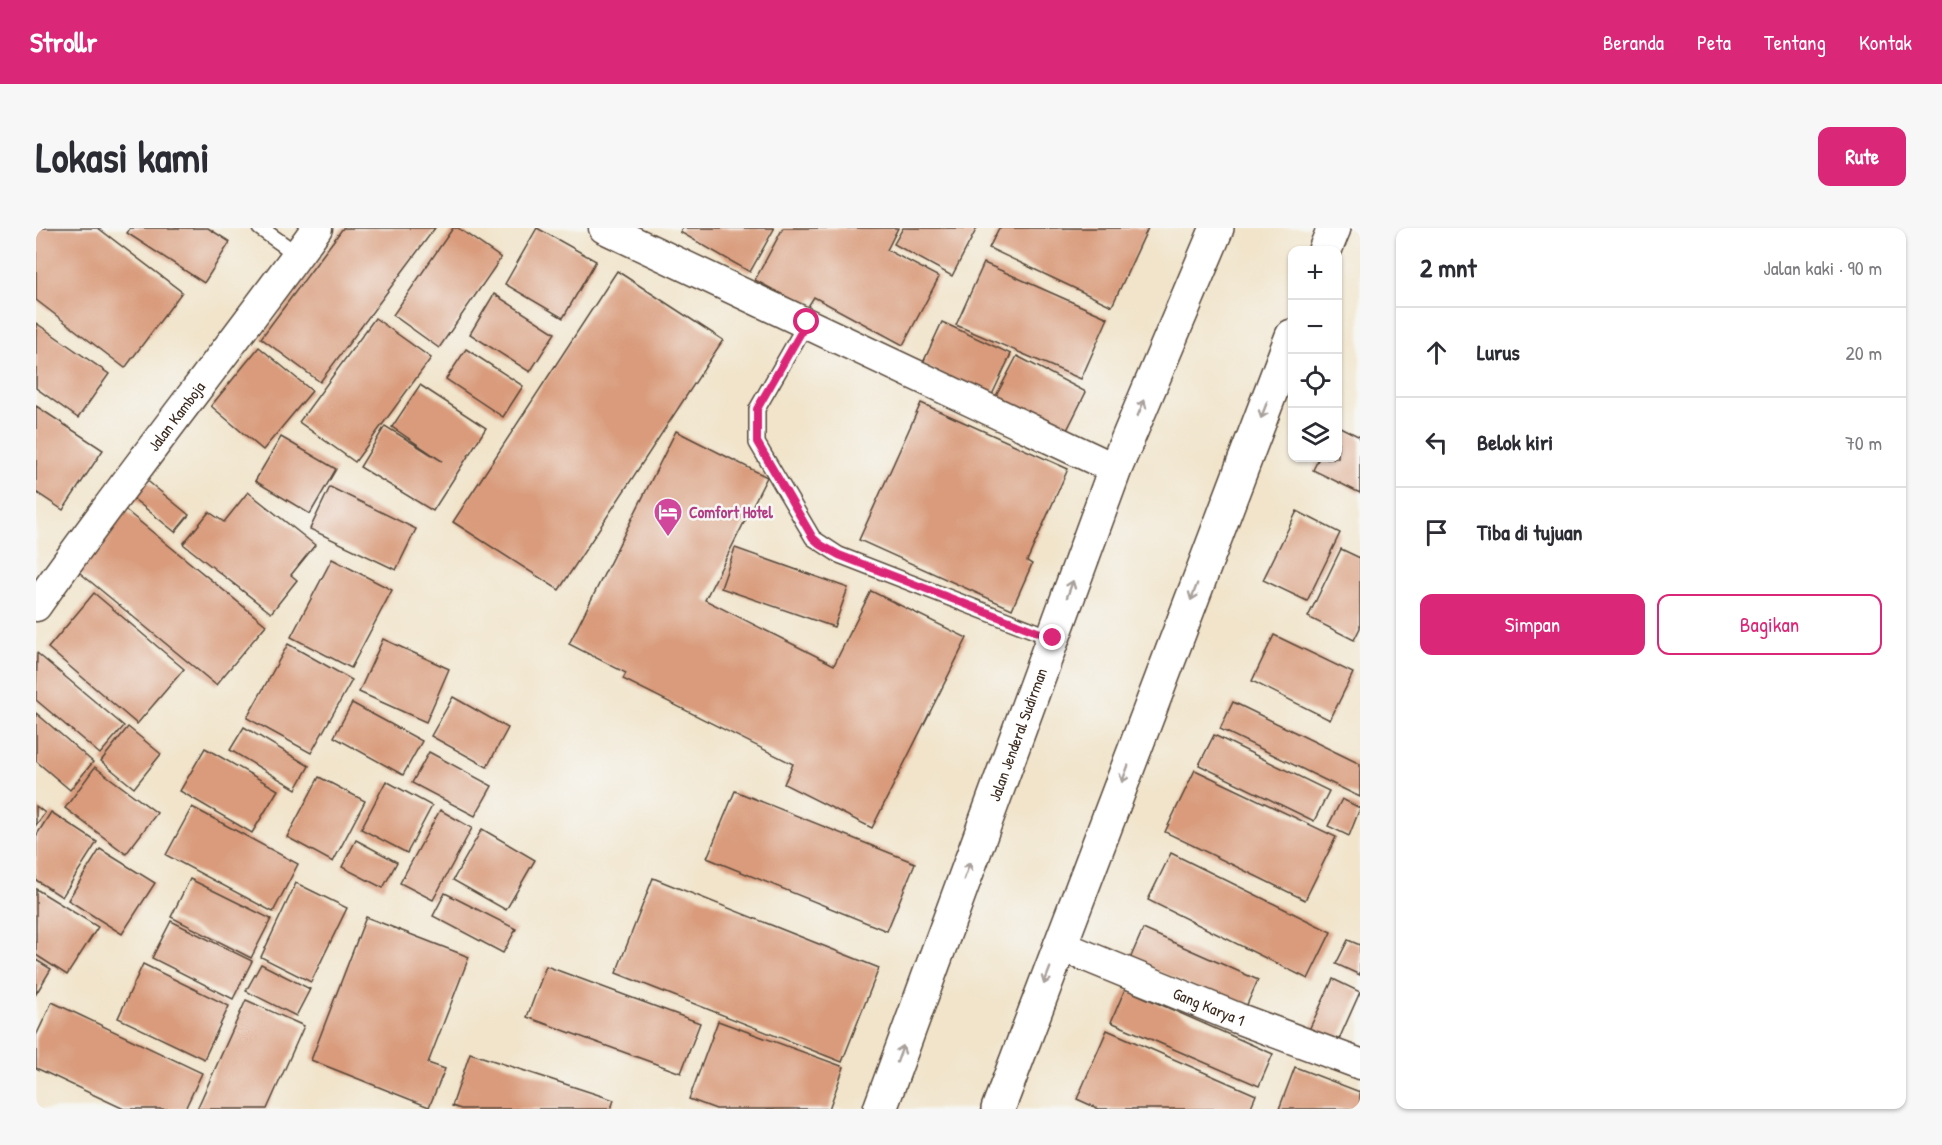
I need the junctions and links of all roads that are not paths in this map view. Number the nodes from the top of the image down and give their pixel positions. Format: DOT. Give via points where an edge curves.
graph roads {
  1 [pos="260,228"];
  2 [pos="317,228"];
  3 [pos="604,228"];
  4 [pos="1217,228"];
  5 [pos="1334,228"];
  6 [pos="1327,246"];
  7 [pos="298,255"];
  8 [pos="807,322"];
  9 [pos="1288,349"];
  10 [pos="1115,469"];
  11 [pos="36,606"];
  12 [pos="1053,638"];
  13 [pos="1059,945"];
  14 [pos="1360,1064"];
  15 [pos="880,1109"];
  16 [pos="998,1109"];
  1 -- 7 [label="lane"];
  2 -- 7 [label="street, Jalan Kamboja"];
  3 -- 8 [label="street"];
  10 -- 4 [label="main road, Jalan Jenderal Sudirman, one-way"];
  5 -- 6 [label="main road"];
  7 -- 11 [label="street, Jalan Kamboja"];
  8 -- 10 [label="street"];
  8 -- 12 [label="lane" via="757,409 755,424 757,442 813,538 839,555"];
  9 -- 13 [label="main road, one-way"];
  12 -- 10 [label="main road, Jalan Jenderal Sudirman, one-way"];
  15 -- 12 [label="main road, Jalan Jenderal Sudirman, one-way"];
  13 -- 14 [label="street, Gang Karya 1"];
  13 -- 16 [label="main road, one-way"];
}
